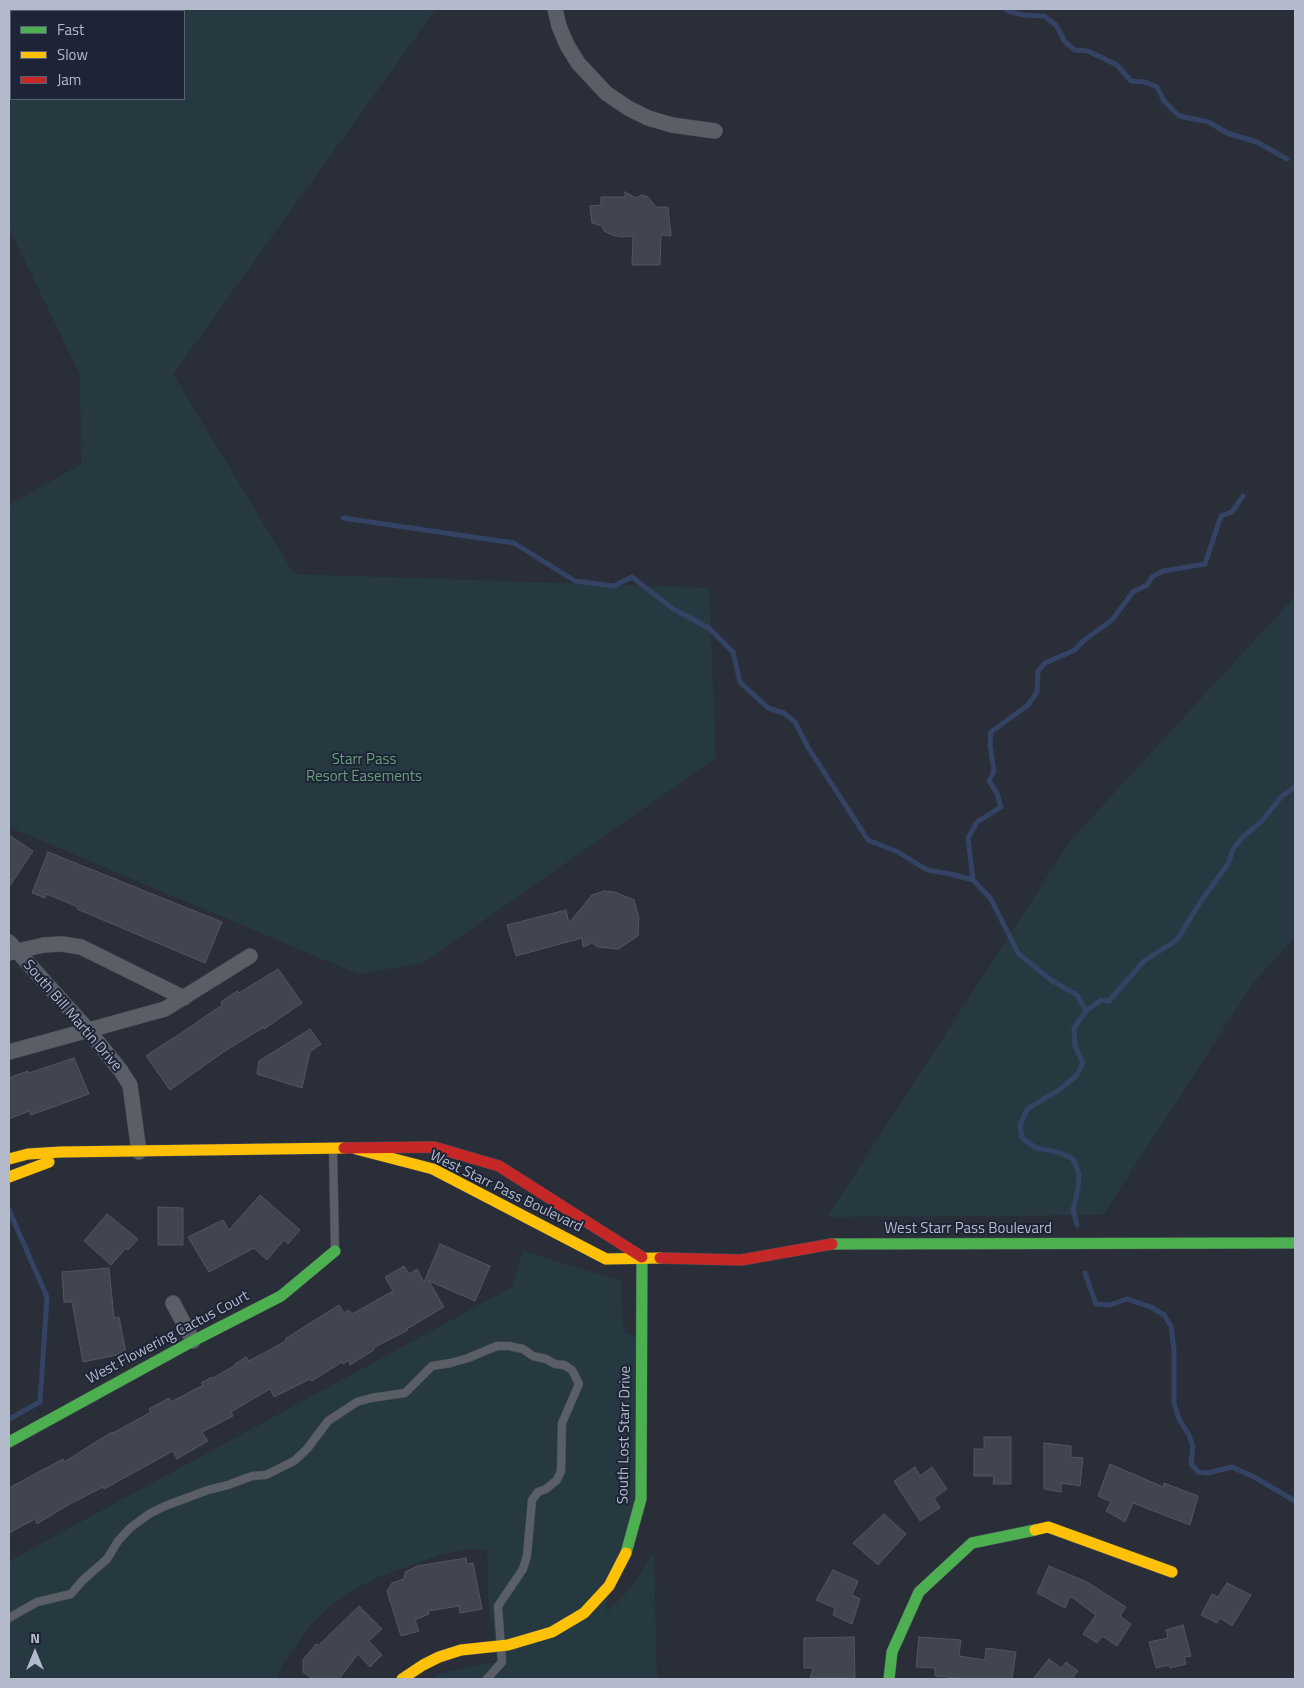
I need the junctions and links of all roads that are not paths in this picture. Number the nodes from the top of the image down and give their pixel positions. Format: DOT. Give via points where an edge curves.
graph roads {
  1 [pos="555,9"];
  2 [pos="715,131"];
  3 [pos="11,949"];
  4 [pos="250,956"];
  5 [pos="184,998"];
  6 [pos="89,1031"];
  7 [pos="9,1052"];
  8 [pos="333,1149"];
  9 [pos="356,1149"];
  10 [pos="89,1152"];
  11 [pos="139,1152"];
  12 [pos="9,1159"];
  13 [pos="9,1177"];
  14 [pos="1295,1243"];
  15 [pos="335,1251"];
  16 [pos="642,1256"];
  17 [pos="173,1303"];
  18 [pos="193,1341"];
  19 [pos="9,1442"];
  20 [pos="1172,1572"];
  21 [pos="9,1618"];
  22 [pos="501,1646"];
  23 [pos="402,1679"];
  24 [pos="487,1679"];
  25 [pos="889,1679"];
  1 -- 2 [label="street" via="559,26 574,57 606,93 648,118"];
  3 -- 5 [label="street" via="44,944 81,947"];
  3 -- 6 [label="street, South Bill Martin Drive"];
  4 -- 5 [label="street"];
  5 -- 6 [label="street" via="165,1009"];
  6 -- 7 [label="street"];
  6 -- 11 [label="street, South Bill Martin Drive" via="130,1085"];
  8 -- 9 [label="street, West Starr Pass Boulevard"];
  8 -- 11 [label="street, West Starr Pass Boulevard"];
  8 -- 15 [label="lane"];
  9 -- 16 [label="street, West Starr Pass Boulevard" via="433,1169 606,1258"];
  9 -- 16 [label="street, West Starr Pass Boulevard" via="434,1147 499,1166"];
  10 -- 11 [label="street, West Starr Pass Boulevard"];
  10 -- 12 [label="street, West Starr Pass Boulevard" via="28,1154"];
  10 -- 13 [label="street, West Starr Pass Boulevard" via="41,1164"];
  14 -- 16 [label="street, West Starr Pass Boulevard" via="827,1244 741,1260"];
  15 -- 18 [label="street, West Flowering Cactus Court" via="281,1296"];
  16 -- 22 [label="street, South Lost Starr Drive" via="641,1495 627,1552 609,1586 584,1613 552,1632"];
  17 -- 18 [label="street"];
  18 -- 19 [label="street, West Flowering Cactus Court"];
  20 -- 25 [label="street" via="1048,1527 972,1543 919,1592 892,1652"];
  21 -- 22 [label="lane" via="37,1602 71,1594 107,1558 130,1528 149,1514 208,1490 252,1476 266,1475 294,1461 308,1449 328,1421 356,1402 405,1393 432,1366 468,1358 497,1346 509,1346 564,1365 572,1370 579,1384 562,1423 561,1471 557,1480 532,1500 523,1569 498,1606"];
  22 -- 23 [label="street, South Lost Starr Drive" via="461,1650 439,1657"];
  22 -- 24 [label="lane" via="502,1662"];
}
